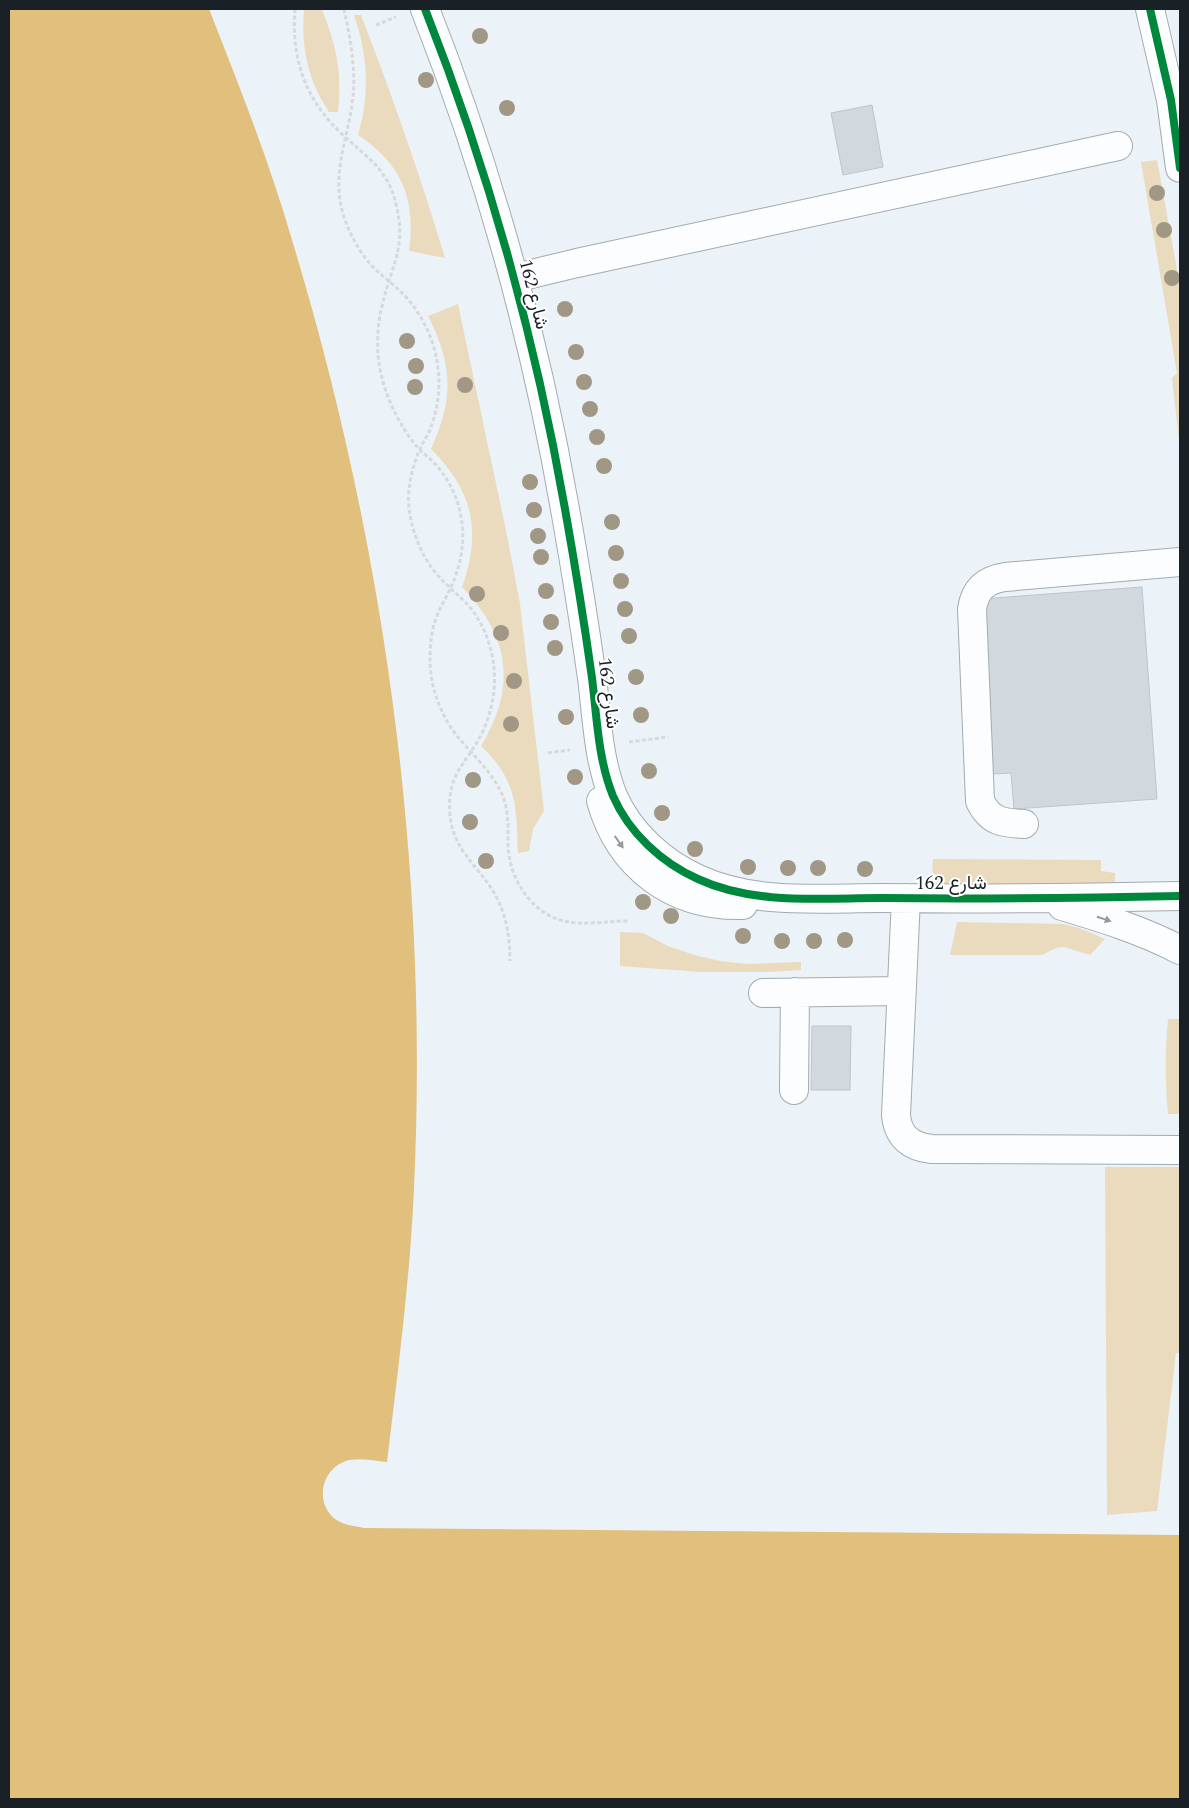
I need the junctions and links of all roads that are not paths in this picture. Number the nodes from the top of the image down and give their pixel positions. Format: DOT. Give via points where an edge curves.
graph roads {
  1 [pos="425,9"];
  2 [pos="1150,9"];
  3 [pos="1118,146"];
  4 [pos="1180,162"];
  5 [pos="1180,168"];
  6 [pos="515,278"];
  7 [pos="1180,562"];
  8 [pos="1024,824"];
  9 [pos="1180,896"];
  10 [pos="906,898"];
  11 [pos="1023,898"];
  12 [pos="1180,950"];
  13 [pos="902,991"];
  14 [pos="763,992"];
  15 [pos="795,992"];
  16 [pos="794,1090"];
  17 [pos="1180,1150"];
  1 -- 6 [label="street, شارع 162" via="469,126"];
  2 -- 4 [label="street" via="1171,100"];
  3 -- 6 [label="street"];
  4 -- 5 [label="street"];
  6 -- 10 [label="street, شارع 162, one-way" via="546,410 571,542 602,762 625,818 666,860 683,872 719,888 779,897"];
  7 -- 8 [label="street" via="1005,578 990,581 978,590 972,609 980,801 990,817"];
  9 -- 11 [label="street, شارع 162"];
  10 -- 11 [label="street, شارع 162"];
  10 -- 13 [label="street"];
  11 -- 12 [label="street, شارع 162, one-way" via="1109,921 1160,939"];
  13 -- 15 [label="street"];
  13 -- 17 [label="street" via="897,1124 906,1140 914,1146 932,1150"];
  14 -- 15 [label="street"];
  15 -- 16 [label="street"];
}
